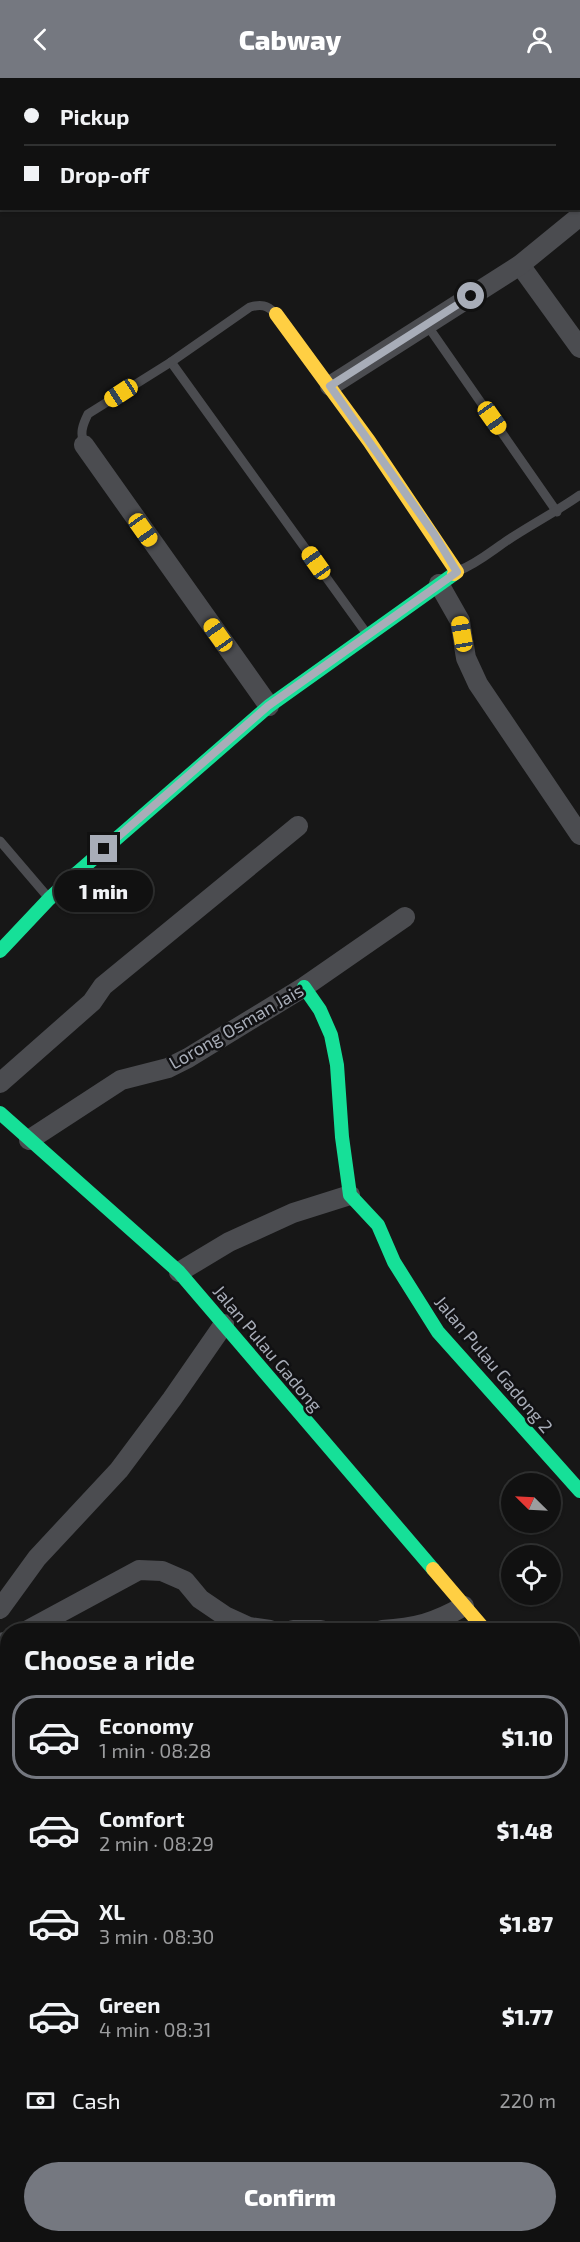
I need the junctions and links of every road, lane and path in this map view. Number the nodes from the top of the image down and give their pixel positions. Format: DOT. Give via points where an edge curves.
graph roads {
  1 [pos="580,216"];
  2 [pos="520,265"];
  3 [pos="276,314"];
  4 [pos="427,325"];
  5 [pos="580,348"];
  6 [pos="171,362"];
  7 [pos="330,386"];
  8 [pos="84,445"];
  9 [pos="580,495"];
  10 [pos="556,512"];
  11 [pos="457,572"];
  12 [pos="439,584"];
  13 [pos="368,636"];
  14 [pos="268,706"];
  15 [pos="298,826"];
  16 [pos="580,835"];
  17 [pos="0,841"];
  18 [pos="49,899"];
  19 [pos="405,917"];
  20 [pos="0,951"];
  21 [pos="304,987"];
  22 [pos="0,1083"];
  23 [pos="0,1113"];
  24 [pos="29,1140"];
  25 [pos="350,1195"];
  26 [pos="179,1272"];
  27 [pos="224,1324"];
  28 [pos="580,1491"];
  29 [pos="464,1606"];
  30 [pos="0,1609"];
  31 [pos="41,1623"];
  32 [pos="240,1623"];
  33 [pos="430,1623"];
  34 [pos="479,1623"];
  1 -- 2 [label="street"];
  2 -- 4 [label="street"];
  2 -- 5 [label="street"];
  3 -- 6 [label="lane" via="260,304 250,308"];
  3 -- 7 [label="street"];
  4 -- 7 [label="street"];
  4 -- 10 [label="lane"];
  6 -- 8 [label="lane" via="88,414 82,425"];
  6 -- 13 [label="lane"];
  7 -- 11 [label="street"];
  8 -- 14 [label="street"];
  9 -- 10 [label="lane"];
  10 -- 11 [label="lane"];
  11 -- 12 [label="street"];
  12 -- 13 [label="street"];
  12 -- 16 [label="street" via="460,621 466,658 478,684"];
  13 -- 14 [label="street"];
  14 -- 18 [label="street"];
  15 -- 22 [label="street" via="104,986 92,1002"];
  17 -- 18 [label="lane"];
  18 -- 20 [label="street"];
  19 -- 21 [label="street, Lorong Osman Jais"];
  21 -- 24 [label="street, Lorong Osman Jais" via="188,1058 168,1068 122,1080"];
  21 -- 25 [label="street" via="321,1010 331,1035"];
  23 -- 24 [label="street, Jalan Pulau Gadong"];
  24 -- 26 [label="street, Jalan Pulau Gadong"];
  25 -- 26 [label="street" via="293,1213 229,1242"];
  25 -- 28 [label="street, Jalan Pulau Gadong 2" via="378,1225 410,1289 438,1332"];
  26 -- 27 [label="street, Jalan Pulau Gadong"];
  27 -- 29 [label="street, Jalan Pulau Gadong"];
  27 -- 30 [label="street" via="119,1470 36,1558"];
  29 -- 33 [label="street"];
  29 -- 34 [label="street, Jalan Pulau Gadong"];
  31 -- 32 [label="street" via="139,1570 162,1571 185,1581 200,1599"];
}
